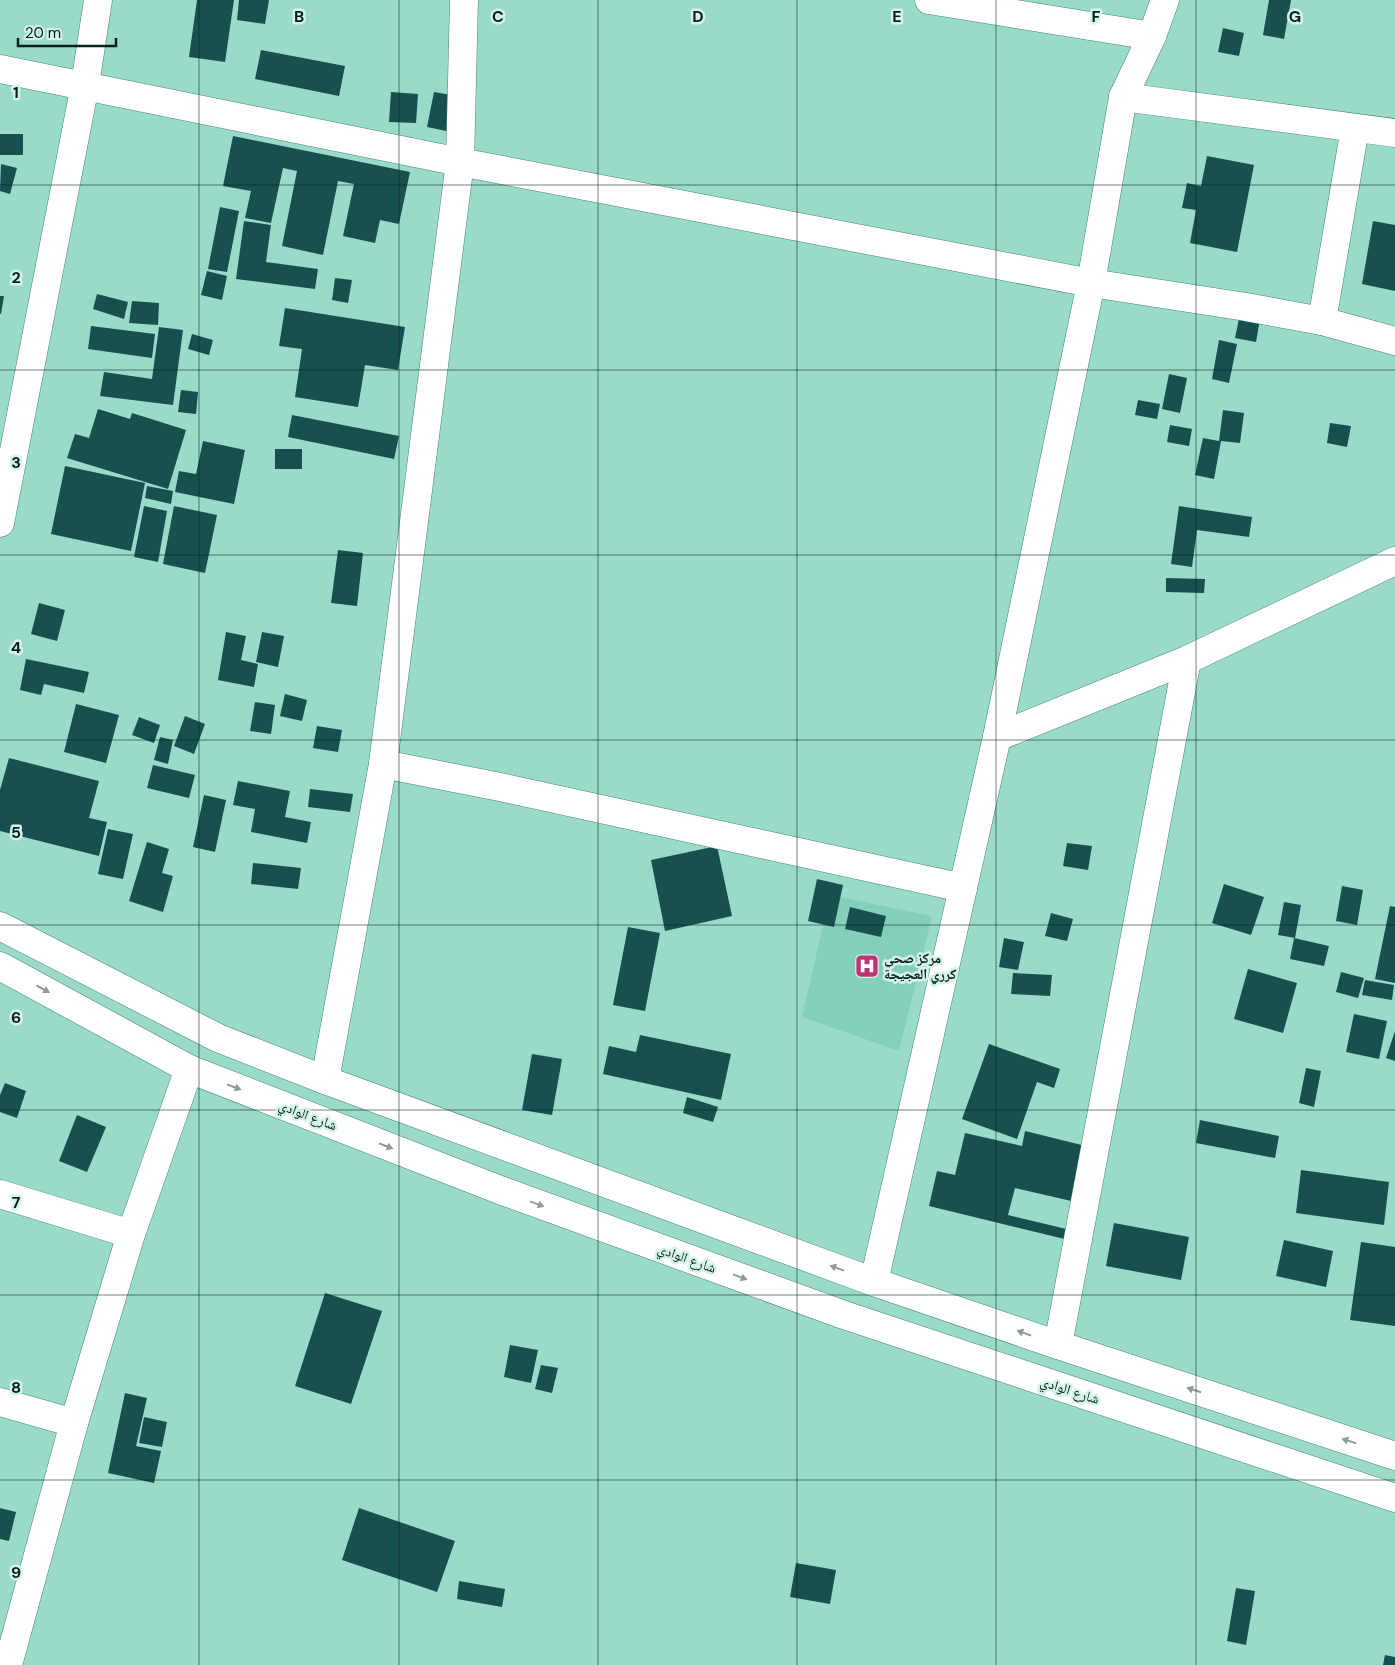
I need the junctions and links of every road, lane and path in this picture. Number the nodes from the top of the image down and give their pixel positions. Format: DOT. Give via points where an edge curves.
graph roads {
  1 [pos="98,0"];
  2 [pos="464,0"];
  3 [pos="929,0"];
  4 [pos="1165,0"];
  5 [pos="1152,36"];
  6 [pos="0,68"];
  7 [pos="85,85"];
  8 [pos="1123,97"];
  9 [pos="1355,128"];
  10 [pos="1395,133"];
  11 [pos="460,162"];
  12 [pos="1091,283"];
  13 [pos="1322,321"];
  14 [pos="1395,341"];
  15 [pos="0,523"];
  16 [pos="1395,561"];
  17 [pos="1187,660"];
  18 [pos="997,737"];
  19 [pos="383,764"];
  20 [pos="963,888"];
  21 [pos="0,926"];
  22 [pos="0,966"];
  23 [pos="189,1069"];
  24 [pos="324,1080"];
  25 [pos="0,1194"];
  26 [pos="131,1234"];
  27 [pos="874,1282"];
  28 [pos="1058,1345"];
  29 [pos="0,1402"];
  30 [pos="74,1423"];
  31 [pos="1395,1456"];
  32 [pos="1395,1498"];
  33 [pos="8,1665"];
  1 -- 7 [label="street"];
  2 -- 11 [label="street"];
  3 -- 5 [label="street"];
  4 -- 5 [label="street"];
  5 -- 8 [label="street"];
  6 -- 7 [label="street"];
  7 -- 11 [label="street"];
  7 -- 15 [label="street"];
  8 -- 9 [label="street"];
  8 -- 12 [label="street"];
  9 -- 10 [label="street"];
  9 -- 13 [label="street"];
  11 -- 12 [label="street"];
  11 -- 19 [label="street"];
  12 -- 13 [label="street"];
  12 -- 18 [label="street"];
  13 -- 14 [label="street"];
  16 -- 17 [label="street"];
  17 -- 18 [label="street"];
  17 -- 28 [label="street"];
  18 -- 20 [label="street"];
  19 -- 20 [label="street"];
  19 -- 24 [label="street"];
  20 -- 27 [label="street"];
  21 -- 24 [label="street" via="218,1038"];
  22 -- 23 [label="street, شارع الوادي, one-way"];
  23 -- 26 [label="street"];
  23 -- 32 [label="street, شارع الوادي, one-way" via="500,1190 844,1315"];
  27 -- 24 [label="street, one-way"];
  25 -- 26 [label="street"];
  26 -- 30 [label="street"];
  28 -- 27 [label="street, one-way"];
  31 -- 28 [label="street, one-way"];
  29 -- 30 [label="street"];
  30 -- 33 [label="street"];
}
